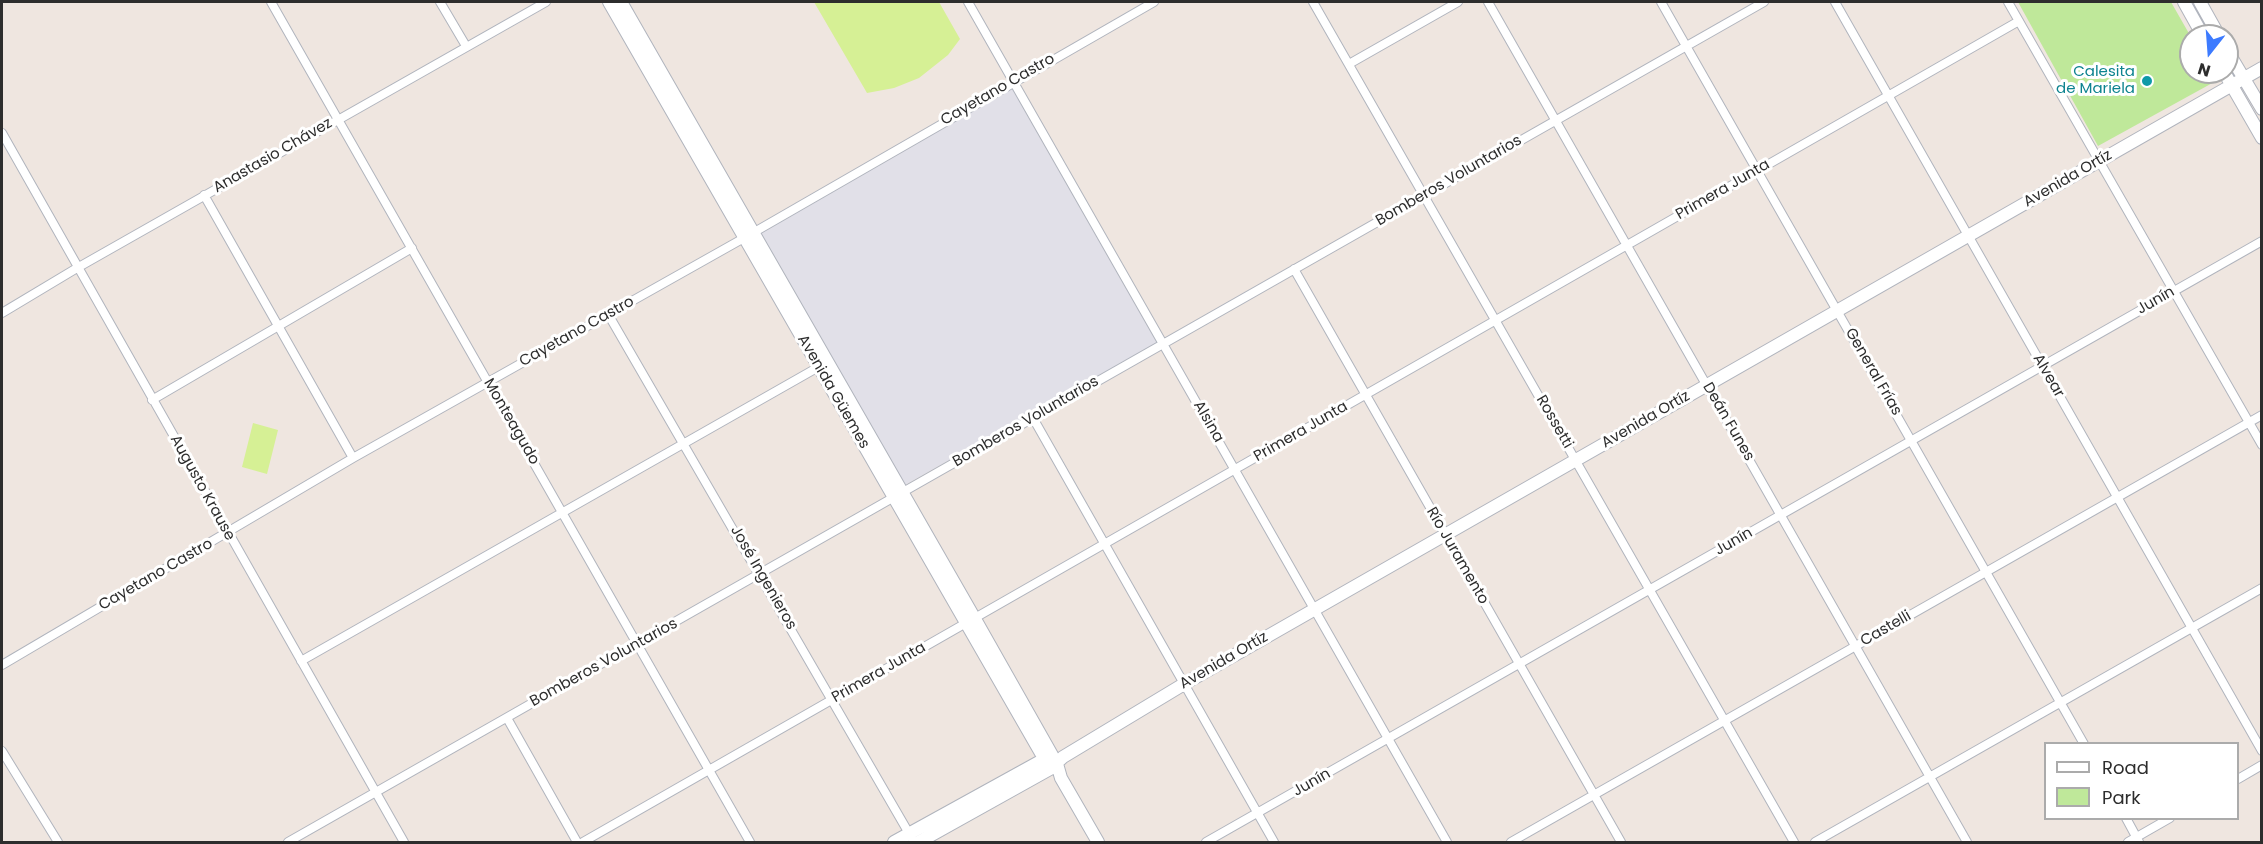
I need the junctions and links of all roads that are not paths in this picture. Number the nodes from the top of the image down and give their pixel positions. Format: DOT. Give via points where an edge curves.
graph roads {
  1 [pos="271,2"];
  2 [pos="440,2"];
  3 [pos="546,2"];
  4 [pos="609,2"];
  5 [pos="621,2"];
  6 [pos="968,2"];
  7 [pos="1154,2"];
  8 [pos="1314,2"];
  9 [pos="1458,2"];
  10 [pos="1488,2"];
  11 [pos="1661,2"];
  12 [pos="1764,2"];
  13 [pos="1835,2"];
  14 [pos="2008,2"];
  15 [pos="2184,2"];
  16 [pos="2200,2"];
  17 [pos="1143,4"];
  18 [pos="2019,21"];
  19 [pos="2196,24"];
  20 [pos="2212,24"];
  21 [pos="466,46"];
  22 [pos="1686,46"];
  23 [pos="1349,64"];
  24 [pos="2262,68"];
  25 [pos="2239,71"];
  26 [pos="2243,78"];
  27 [pos="1013,81"];
  28 [pos="2231,85"];
  29 [pos="1888,96"];
  30 [pos="2262,109"];
  31 [pos="338,119"];
  32 [pos="1556,120"];
  33 [pos="2,133"];
  34 [pos="2262,138"];
  35 [pos="2099,161"];
  36 [pos="1758,170"];
  37 [pos="204,195"];
  38 [pos="1425,195"];
  39 [pos="749,235"];
  40 [pos="1968,236"];
  41 [pos="2262,241"];
  42 [pos="1627,245"];
  43 [pos="412,248"];
  44 [pos="77,268"];
  45 [pos="1294,269"];
  46 [pos="2174,291"];
  47 [pos="1837,310"];
  48 [pos="2,312"];
  49 [pos="609,314"];
  50 [pos="1496,320"];
  51 [pos="278,326"];
  52 [pos="1163,344"];
  53 [pos="824,365"];
  54 [pos="2042,366"];
  55 [pos="488,381"];
  56 [pos="1707,385"];
  57 [pos="1366,395"];
  58 [pos="152,400"];
  59 [pos="2262,415"];
  60 [pos="1033,418"];
  61 [pos="2248,422"];
  62 [pos="1911,441"];
  63 [pos="684,444"];
  64 [pos="2262,445"];
  65 [pos="353,458"];
  66 [pos="1576,460"];
  67 [pos="1235,469"];
  68 [pos="898,495"];
  69 [pos="2117,497"];
  70 [pos="562,513"];
  71 [pos="1781,515"];
  72 [pos="227,533"];
  73 [pos="1445,535"];
  74 [pos="1104,544"];
  75 [pos="1986,572"];
  76 [pos="761,575"];
  77 [pos="2262,588"];
  78 [pos="1650,590"];
  79 [pos="1315,609"];
  80 [pos="970,622"];
  81 [pos="2191,628"];
  82 [pos="637,644"];
  83 [pos="1856,646"];
  84 [pos="301,661"];
  85 [pos="1519,664"];
  86 [pos="2,665"];
  87 [pos="1184,684"];
  88 [pos="833,699"];
  89 [pos="2061,703"];
  90 [pos="507,718"];
  91 [pos="1724,721"];
  92 [pos="1388,739"];
  93 [pos="2083,742"];
  94 [pos="2,751"];
  95 [pos="2262,751"];
  96 [pos="1053,761"];
  97 [pos="2262,765"];
  98 [pos="709,770"];
  99 [pos="1930,777"];
  100 [pos="2239,778"];
  101 [pos="376,793"];
  102 [pos="1594,795"];
  103 [pos="1258,813"];
  104 [pos="2127,820"];
  105 [pos="2169,820"];
  106 [pos="911,838"];
  107 [pos="2139,840"];
  108 [pos="58,843"];
  109 [pos="288,843"];
  110 [pos="404,843"];
  111 [pos="577,843"];
  112 [pos="583,843"];
  113 [pos="750,843"];
  114 [pos="894,843"];
  115 [pos="919,843"];
  116 [pos="1098,843"];
  117 [pos="1206,843"];
  118 [pos="1274,843"];
  119 [pos="1448,843"];
  120 [pos="1511,843"];
  121 [pos="1621,843"];
  122 [pos="1794,843"];
  123 [pos="1815,843"];
  124 [pos="1967,843"];
  125 [pos="2128,843"];
  1 -- 31 [label="street, Monteagudo"];
  2 -- 21 [label="street"];
  3 -- 21 [label="street, Anastasio Chávez"];
  4 -- 39 [label="main road, Avenida Güemes"];
  5 -- 39 [label="main road, Avenida Güemes"];
  6 -- 27 [label="street, Alsina"];
  7 -- 17 [label="street, Cayetano Castro"];
  8 -- 23 [label="street, Rossetti"];
  9 -- 23 [label="street"];
  10 -- 32 [label="street, Deán Funes"];
  11 -- 22 [label="street, General Frías"];
  12 -- 22 [label="street, Bomberos Voluntarios"];
  13 -- 29 [label="street, Alvear"];
  14 -- 18 [label="street"];
  15 -- 19 [label="main road"];
  16 -- 20 [label="main road"];
  17 -- 27 [label="street, Cayetano Castro"];
  18 -- 29 [label="street, Primera Junta"];
  18 -- 35 [label="street"];
  21 -- 31 [label="street, Anastasio Chávez"];
  22 -- 32 [label="street, Bomberos Voluntarios"];
  22 -- 36 [label="street, General Frías"];
  23 -- 38 [label="street, Rossetti"];
  24 -- 26 [label="main road, Avenida Ortíz"];
  25 -- 26 [label="main road"];
  26 -- 28 [label="main road, Avenida Ortíz"];
  26 -- 30 [label="main road"];
  27 -- 39 [label="street, Cayetano Castro"];
  27 -- 52 [label="street, Alsina"];
  28 -- 34 [label="main road"];
  28 -- 35 [label="main road, Avenida Ortíz"];
  29 -- 36 [label="street, Primera Junta"];
  29 -- 40 [label="street, Alvear"];
  31 -- 37 [label="street, Anastasio Chávez"];
  31 -- 43 [label="street, Monteagudo"];
  32 -- 38 [label="street, Bomberos Voluntarios"];
  32 -- 42 [label="street, Deán Funes"];
  33 -- 44 [label="street, Augusto Krause"];
  35 -- 40 [label="main road, Avenida Ortíz"];
  35 -- 46 [label="street"];
  36 -- 42 [label="street, Primera Junta"];
  36 -- 47 [label="street, General Frías"];
  37 -- 44 [label="street, Anastasio Chávez"];
  37 -- 51 [label="street"];
  38 -- 45 [label="street, Bomberos Voluntarios"];
  38 -- 50 [label="street, Rossetti"];
  39 -- 49 [label="street, Cayetano Castro"];
  39 -- 53 [label="main road, Avenida Güemes"];
  40 -- 47 [label="main road, Avenida Ortíz"];
  40 -- 54 [label="street, Alvear"];
  41 -- 46 [label="street, Junín"];
  42 -- 50 [label="street, Primera Junta"];
  42 -- 56 [label="street, Deán Funes"];
  43 -- 51 [label="street"];
  43 -- 55 [label="street, Monteagudo"];
  44 -- 48 [label="street, Anastasio Chávez"];
  44 -- 58 [label="street, Augusto Krause"];
  45 -- 52 [label="street, Bomberos Voluntarios"];
  45 -- 57 [label="street, Río Juramento"];
  46 -- 54 [label="street, Junín"];
  46 -- 61 [label="street"];
  47 -- 56 [label="main road, Avenida Ortíz"];
  47 -- 62 [label="street, General Frías"];
  49 -- 55 [label="street, Cayetano Castro"];
  49 -- 63 [label="street, José Ingenieros"];
  50 -- 57 [label="street, Primera Junta"];
  50 -- 66 [label="street, Rossetti"];
  51 -- 58 [label="street"];
  51 -- 65 [label="street"];
  52 -- 60 [label="street, Bomberos Voluntarios"];
  52 -- 67 [label="street, Alsina"];
  53 -- 63 [label="street"];
  53 -- 68 [label="main road, Avenida Güemes"];
  54 -- 62 [label="street, Junín"];
  54 -- 69 [label="street, Alvear"];
  55 -- 65 [label="street, Cayetano Castro"];
  55 -- 70 [label="street, Monteagudo"];
  56 -- 66 [label="main road, Avenida Ortíz"];
  56 -- 71 [label="street, Deán Funes"];
  57 -- 67 [label="street, Primera Junta"];
  57 -- 73 [label="street, Río Juramento"];
  58 -- 72 [label="street, Augusto Krause"];
  59 -- 61 [label="street, Castelli"];
  60 -- 68 [label="street, Bomberos Voluntarios"];
  60 -- 74 [label="street"];
  61 -- 64 [label="street"];
  61 -- 69 [label="street, Castelli"];
  62 -- 71 [label="street, Junín"];
  62 -- 75 [label="street, General Frías"];
  63 -- 70 [label="street"];
  63 -- 76 [label="street, José Ingenieros"];
  65 -- 72 [label="street, Cayetano Castro"];
  66 -- 73 [label="main road, Avenida Ortíz"];
  66 -- 78 [label="street, Rossetti"];
  67 -- 74 [label="street, Primera Junta"];
  67 -- 79 [label="street, Alsina"];
  68 -- 76 [label="street, Bomberos Voluntarios"];
  68 -- 80 [label="main road, Avenida Güemes"];
  69 -- 75 [label="street, Castelli"];
  69 -- 81 [label="street, Alvear"];
  70 -- 82 [label="street, Monteagudo"];
  70 -- 84 [label="street"];
  71 -- 78 [label="street, Junín"];
  71 -- 83 [label="street, Deán Funes"];
  72 -- 84 [label="street, Augusto Krause"];
  72 -- 86 [label="street, Cayetano Castro"];
  73 -- 79 [label="main road, Avenida Ortíz"];
  73 -- 85 [label="street, Río Juramento"];
  74 -- 80 [label="street, Primera Junta"];
  74 -- 87 [label="street"];
  75 -- 83 [label="street, Castelli"];
  75 -- 89 [label="street, General Frías"];
  76 -- 82 [label="street, Bomberos Voluntarios"];
  76 -- 88 [label="street, José Ingenieros"];
  77 -- 81 [label="street"];
  78 -- 85 [label="street, Junín"];
  78 -- 91 [label="street, Rossetti"];
  79 -- 87 [label="main road, Avenida Ortíz"];
  79 -- 92 [label="street, Alsina"];
  80 -- 88 [label="street, Primera Junta"];
  80 -- 96 [label="main road, Avenida Güemes"];
  81 -- 89 [label="street"];
  81 -- 95 [label="street, Alvear"];
  82 -- 90 [label="street, Bomberos Voluntarios"];
  82 -- 98 [label="street, Monteagudo"];
  83 -- 91 [label="street, Castelli"];
  83 -- 99 [label="street, Deán Funes"];
  84 -- 101 [label="street, Augusto Krause"];
  85 -- 92 [label="street, Junín"];
  85 -- 102 [label="street, Río Juramento"];
  87 -- 96 [label="main road, Avenida Ortíz"];
  87 -- 103 [label="street"];
  88 -- 98 [label="street, Primera Junta"];
  88 -- 106 [label="street, José Ingenieros"];
  89 -- 93 [label="street, General Frías"];
  89 -- 99 [label="street"];
  90 -- 101 [label="street, Bomberos Voluntarios"];
  90 -- 111 [label="street"];
  91 -- 102 [label="street, Castelli"];
  91 -- 122 [label="street, Rossetti"];
  92 -- 103 [label="street, Junín"];
  92 -- 119 [label="street, Alsina"];
  94 -- 108 [label="street"];
  96 -- 106 [label="main road, Avenida Ortíz"];
  96 -- 115 [label="main road, Avenida Ortíz"];
  96 -- 116 [label="main road, Avenida Güemes"];
  97 -- 100 [label="street"];
  98 -- 112 [label="street, Primera Junta"];
  98 -- 113 [label="street, Monteagudo"];
  99 -- 123 [label="street"];
  99 -- 124 [label="street, Deán Funes"];
  101 -- 109 [label="street, Bomberos Voluntarios"];
  101 -- 110 [label="street, Augusto Krause"];
  102 -- 120 [label="street, Castelli"];
  102 -- 121 [label="street, Río Juramento"];
  103 -- 117 [label="street, Junín"];
  103 -- 118 [label="street"];
  104 -- 107 [label="street"];
  105 -- 107 [label="street"];
  106 -- 114 [label="main road, Avenida Ortíz"];
  107 -- 125 [label="street"];
}
